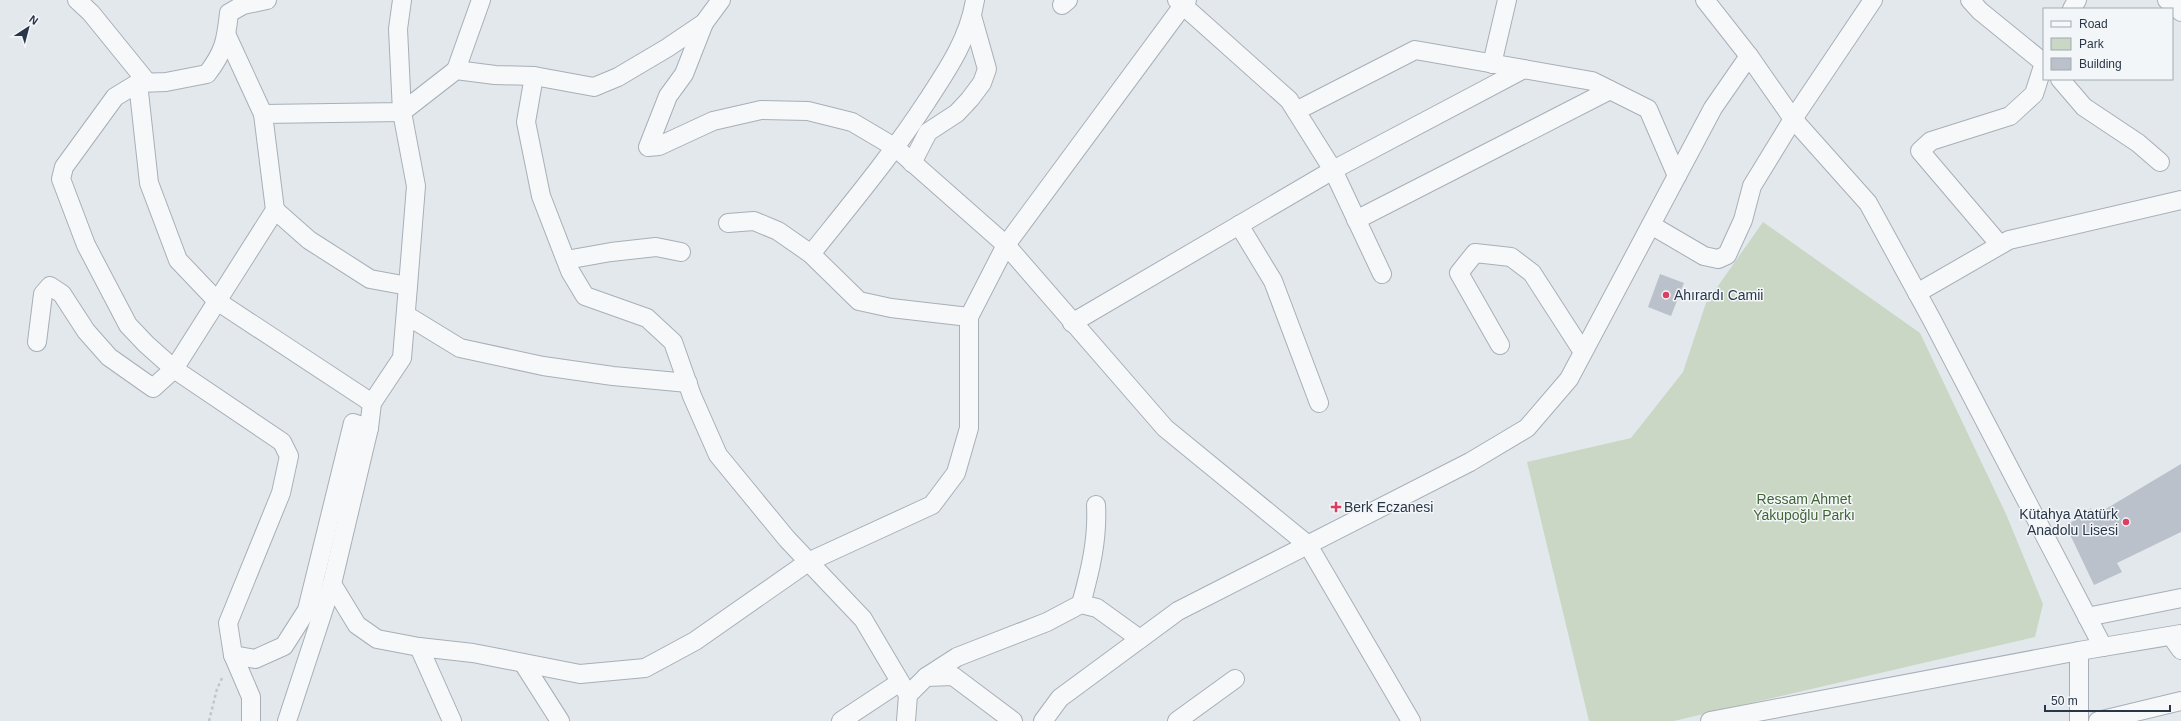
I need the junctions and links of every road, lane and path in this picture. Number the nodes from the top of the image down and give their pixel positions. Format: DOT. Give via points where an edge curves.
graph roads {
  1 [pos="77,0"];
  2 [pos="267,0"];
  3 [pos="402,0"];
  4 [pos="481,0"];
  5 [pos="721,0"];
  6 [pos="1507,0"];
  7 [pos="1705,0"];
  8 [pos="1873,0"];
  9 [pos="1970,0"];
  10 [pos="2168,0"];
  11 [pos="1182,2"];
  12 [pos="973,8"];
  13 [pos="2181,12"];
  14 [pos="704,23"];
  15 [pos="227,36"];
  16 [pos="1749,56"];
  17 [pos="2043,62"];
  18 [pos="1492,64"];
  19 [pos="2043,66"];
  20 [pos="1524,69"];
  21 [pos="456,70"];
  22 [pos="534,76"];
  23 [pos="2061,80"];
  24 [pos="143,82"];
  25 [pos="1610,90"];
  26 [pos="1296,111"];
  27 [pos="402,112"];
  28 [pos="263,114"];
  29 [pos="1793,118"];
  30 [pos="896,148"];
  31 [pos="2160,162"];
  32 [pos="912,163"];
  33 [pos="1333,170"];
  34 [pos="1677,176"];
  35 [pos="2181,200"];
  36 [pos="275,210"];
  37 [pos="1356,220"];
  38 [pos="728,223"];
  39 [pos="1239,225"];
  40 [pos="1651,225"];
  41 [pos="1006,245"];
  42 [pos="2000,245"];
  43 [pos="681,252"];
  44 [pos="811,254"];
  45 [pos="566,260"];
  46 [pos="1382,274"];
  47 [pos="408,286"];
  48 [pos="1917,293"];
  49 [pos="217,301"];
  50 [pos="406,315"];
  51 [pos="969,317"];
  52 [pos="1072,323"];
  53 [pos="37,342"];
  54 [pos="1500,345"];
  55 [pos="1583,352"];
  56 [pos="174,369"];
  57 [pos="688,384"];
  58 [pos="372,403"];
  59 [pos="1319,404"];
  60 [pos="369,428"];
  61 [pos="1096,506"];
  62 [pos="1308,545"];
  63 [pos="808,562"];
  64 [pos="332,584"];
  65 [pos="2181,598"];
  66 [pos="1081,604"];
  67 [pos="2087,617"];
  68 [pos="1140,639"];
  69 [pos="2178,640"];
  70 [pos="419,647"];
  71 [pos="2103,647"];
  72 [pos="2079,651"];
  73 [pos="233,654"];
  74 [pos="523,663"];
  75 [pos="926,678"];
  76 [pos="1235,679"];
  77 [pos="904,688"];
  78 [pos="2181,701"];
  79 [pos="1791,714"];
  80 [pos="209,721"];
  81 [pos="251,721"];
  82 [pos="287,721"];
  83 [pos="452,721"];
  84 [pos="560,721"];
  85 [pos="841,721"];
  86 [pos="906,721"];
  87 [pos="1013,721"];
  88 [pos="1043,721"];
  89 [pos="1177,721"];
  90 [pos="1411,721"];
  91 [pos="1710,721"];
  92 [pos="2079,721"];
  93 [pos="2098,721"];
  1 -- 24 [label="street" via="91,13"];
  2 -- 15 [label="street" via="243,5 229,14"];
  3 -- 27 [label="street" via="398,29"];
  4 -- 21 [label="street"];
  5 -- 14 [label="street"];
  6 -- 18 [label="street"];
  7 -- 16 [label="street"];
  8 -- 29 [label="street"];
  9 -- 17 [label="street"];
  10 -- 13 [label="street"];
  11 -- 26 [label="street" via="1290,100"];
  11 -- 41 [label="street"];
  12 -- 30 [label="street" via="956,58"];
  12 -- 32 [label="street" via="986,69 982,83 957,113 928,132"];
  14 -- 22 [label="street" via="618,77 594,87"];
  14 -- 30 [label="street" via="684,74 668,96 648,147 659,146 713,121 761,110 808,112 852,122"];
  15 -- 24 [label="street" via="221,56 207,74 166,82"];
  15 -- 28 [label="street"];
  16 -- 29 [label="street"];
  16 -- 34 [label="street" via="1713,108"];
  18 -- 20 [label="street"];
  18 -- 26 [label="street" via="1415,50"];
  19 -- 42 [label="street" via="2034,94 2010,116 1931,141 1920,151"];
  20 -- 25 [label="street" via="1592,81"];
  20 -- 33 [label="street"];
  21 -- 22 [label="street"];
  21 -- 27 [label="street"];
  22 -- 45 [label="street" via="526,122 541,196"];
  23 -- 31 [label="street" via="2084,107"];
  24 -- 49 [label="street" via="149,183 178,260"];
  24 -- 56 [label="street" via="115,97 64,167 61,179 86,245 128,325"];
  25 -- 34 [label="street" via="1648,109"];
  25 -- 37 [label="street"];
  26 -- 33 [label="street"];
  27 -- 28 [label="street"];
  27 -- 47 [label="street" via="416,186"];
  28 -- 36 [label="street"];
  29 -- 40 [label="street" via="1752,186 1744,220 1727,255 1718,259 1704,256"];
  29 -- 48 [label="street" via="1868,203"];
  30 -- 32 [label="street"];
  30 -- 44 [label="street"];
  32 -- 41 [label="street"];
  33 -- 37 [label="street"];
  33 -- 39 [label="street"];
  34 -- 40 [label="street"];
  35 -- 42 [label="street" via="2009,240"];
  36 -- 47 [label="street" via="309,240 370,279"];
  36 -- 49 [label="street"];
  37 -- 46 [label="street"];
  38 -- 44 [label="street" via="754,221 778,231"];
  39 -- 52 [label="street"];
  39 -- 59 [label="street" via="1272,281"];
  40 -- 55 [label="street"];
  41 -- 51 [label="street"];
  41 -- 52 [label="street"];
  42 -- 48 [label="street"];
  43 -- 45 [label="street" via="656,247"];
  44 -- 51 [label="street" via="859,301 891,308"];
  45 -- 57 [label="street" via="584,296 647,318 673,342"];
  47 -- 50 [label="street"];
  48 -- 67 [label="street"];
  49 -- 56 [label="street"];
  49 -- 58 [label="street"];
  50 -- 57 [label="street" via="460,348 543,366"];
  50 -- 58 [label="street" via="402,358"];
  51 -- 63 [label="street" via="969,428 956,473 932,505"];
  52 -- 62 [label="street" via="1165,428"];
  53 -- 56 [label="street" via="43,294 50,286 62,294 86,331 109,357 153,388"];
  54 -- 55 [label="street" via="1459,273 1475,253 1510,257 1532,273"];
  55 -- 62 [label="street" via="1569,379 1527,428 1470,462"];
  56 -- 73 [label="street" via="282,442 289,456 281,493 228,623"];
  57 -- 63 [label="street" via="718,455"];
  58 -- 60 [label="street"];
  60 -- 64 [label="street"];
  60 -- 73 [label="street" via="353,423 307,610 284,646 255,659"];
  61 -- 66 [label="street" via="1097,523 1091,569"];
  62 -- 68 [label="street" via="1178,611"];
  62 -- 90 [label="street"];
  63 -- 74 [label="street" via="695,641 645,668 580,674"];
  63 -- 77 [label="street" via="863,619"];
  64 -- 70 [label="street" via="357,625 377,639"];
  64 -- 82 [label="street"];
  65 -- 67 [label="street"];
  66 -- 68 [label="street" via="1097,608"];
  66 -- 75 [label="street" via="1047,622 957,658"];
  67 -- 71 [label="street"];
  68 -- 88 [label="street" via="1060,698"];
  69 -- 71 [label="street"];
  70 -- 74 [label="street" via="473,653"];
  70 -- 83 [label="street"];
  71 -- 72 [label="street"];
  72 -- 79 [label="street"];
  72 -- 92 [label="street"];
  73 -- 80 [label="path" via="217,689"];
  73 -- 81 [label="street" via="251,697"];
  74 -- 84 [label="street"];
  75 -- 77 [label="street"];
  75 -- 87 [label="street" via="953,676"];
  76 -- 89 [label="street"];
  77 -- 85 [label="street"];
  77 -- 86 [label="street"];
  78 -- 93 [label="street"];
  79 -- 91 [label="street"];
}
